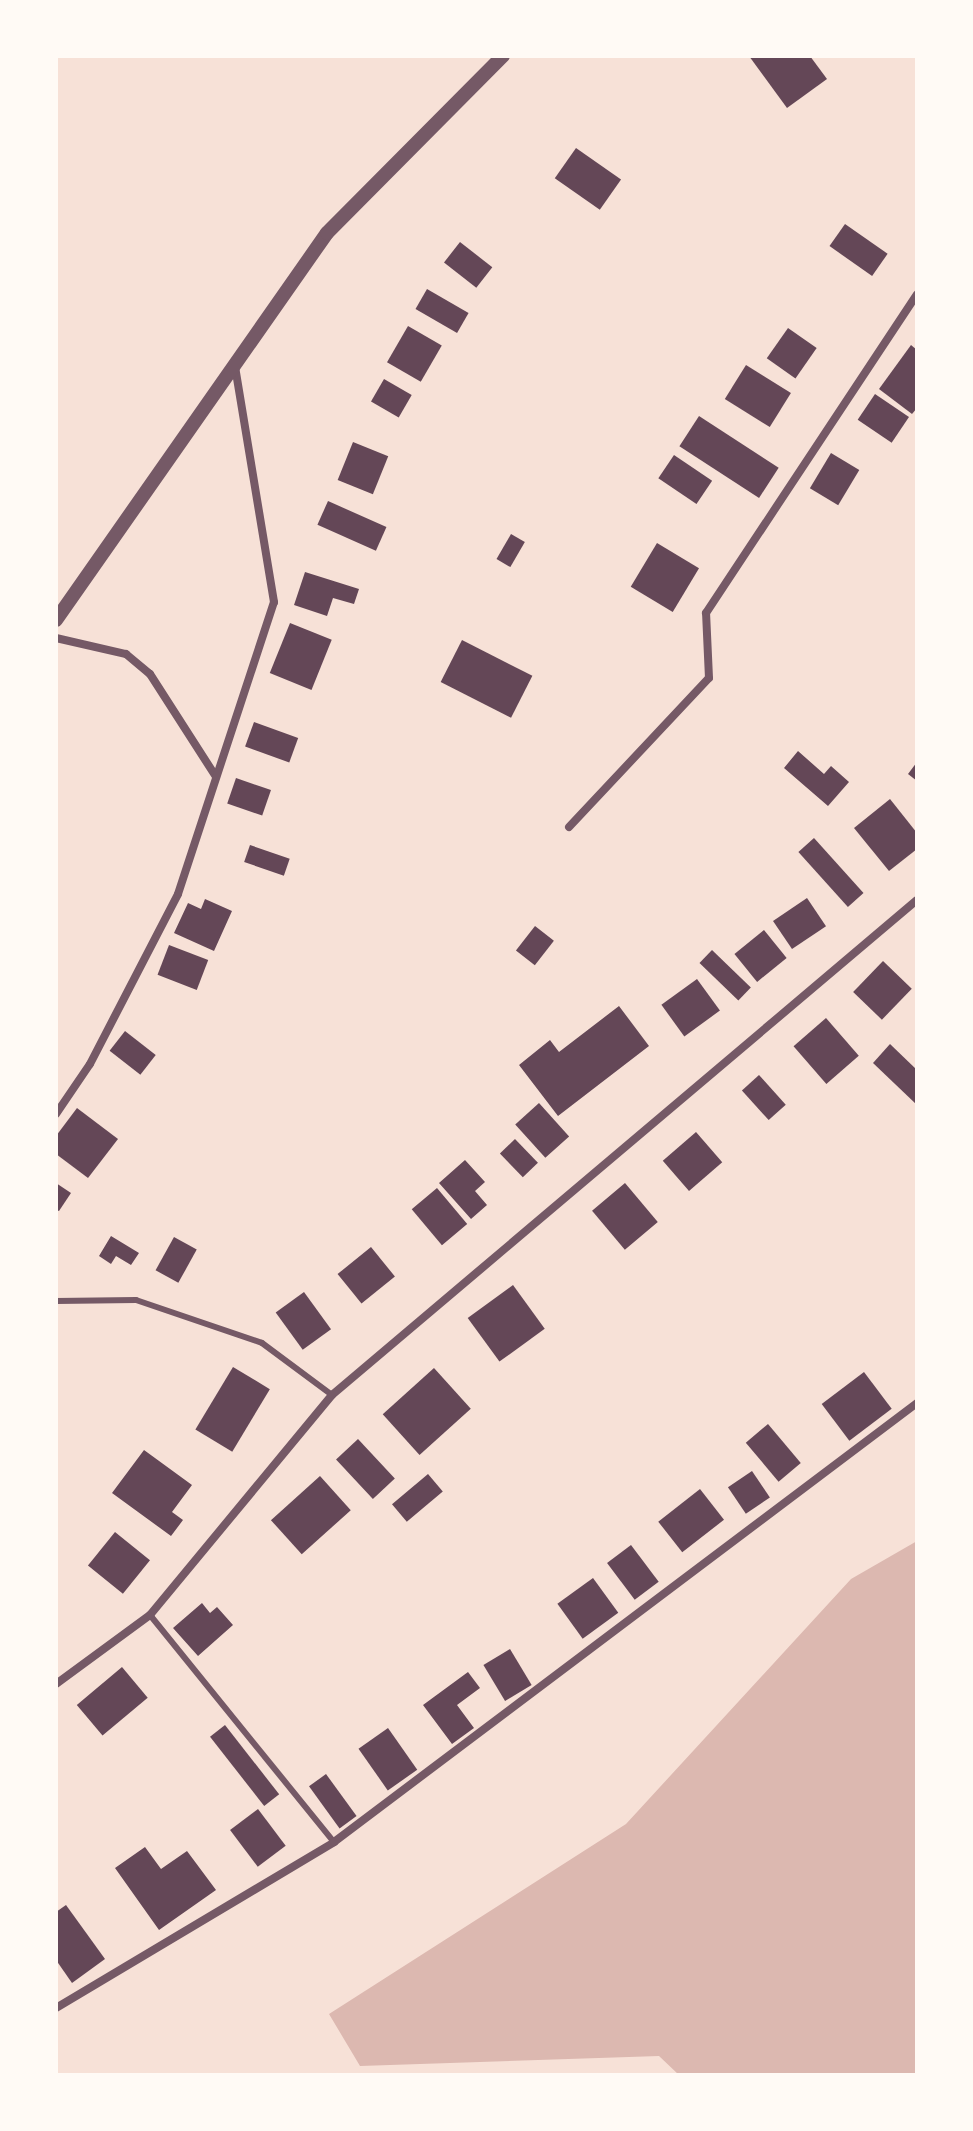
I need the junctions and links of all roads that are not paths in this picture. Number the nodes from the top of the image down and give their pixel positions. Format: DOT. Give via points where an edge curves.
graph roads {
  1 [pos="503,56"];
  2 [pos="917,294"];
  3 [pos="234,362"];
  4 [pos="56,620"];
  5 [pos="56,638"];
  6 [pos="216,777"];
  7 [pos="569,827"];
  8 [pos="917,900"];
  9 [pos="56,1114"];
  10 [pos="56,1301"];
  11 [pos="332,1395"];
  12 [pos="917,1403"];
  13 [pos="150,1615"];
  14 [pos="56,1684"];
  15 [pos="334,1842"];
  16 [pos="56,2008"];
  1 -- 3 [label="street" via="327,233"];
  2 -- 7 [label="street" via="706,613 709,678"];
  3 -- 4 [label="street"];
  3 -- 6 [label="street" via="274,602"];
  5 -- 6 [label="street" via="126,654 150,674"];
  6 -- 9 [label="street" via="178,894 90,1064"];
  8 -- 11 [label="street"];
  10 -- 11 [label="lane" via="136,1300 234,1333 262,1343"];
  11 -- 13 [label="street"];
  12 -- 15 [label="street"];
  13 -- 14 [label="street"];
  13 -- 15 [label="lane"];
  15 -- 16 [label="street"];
}
